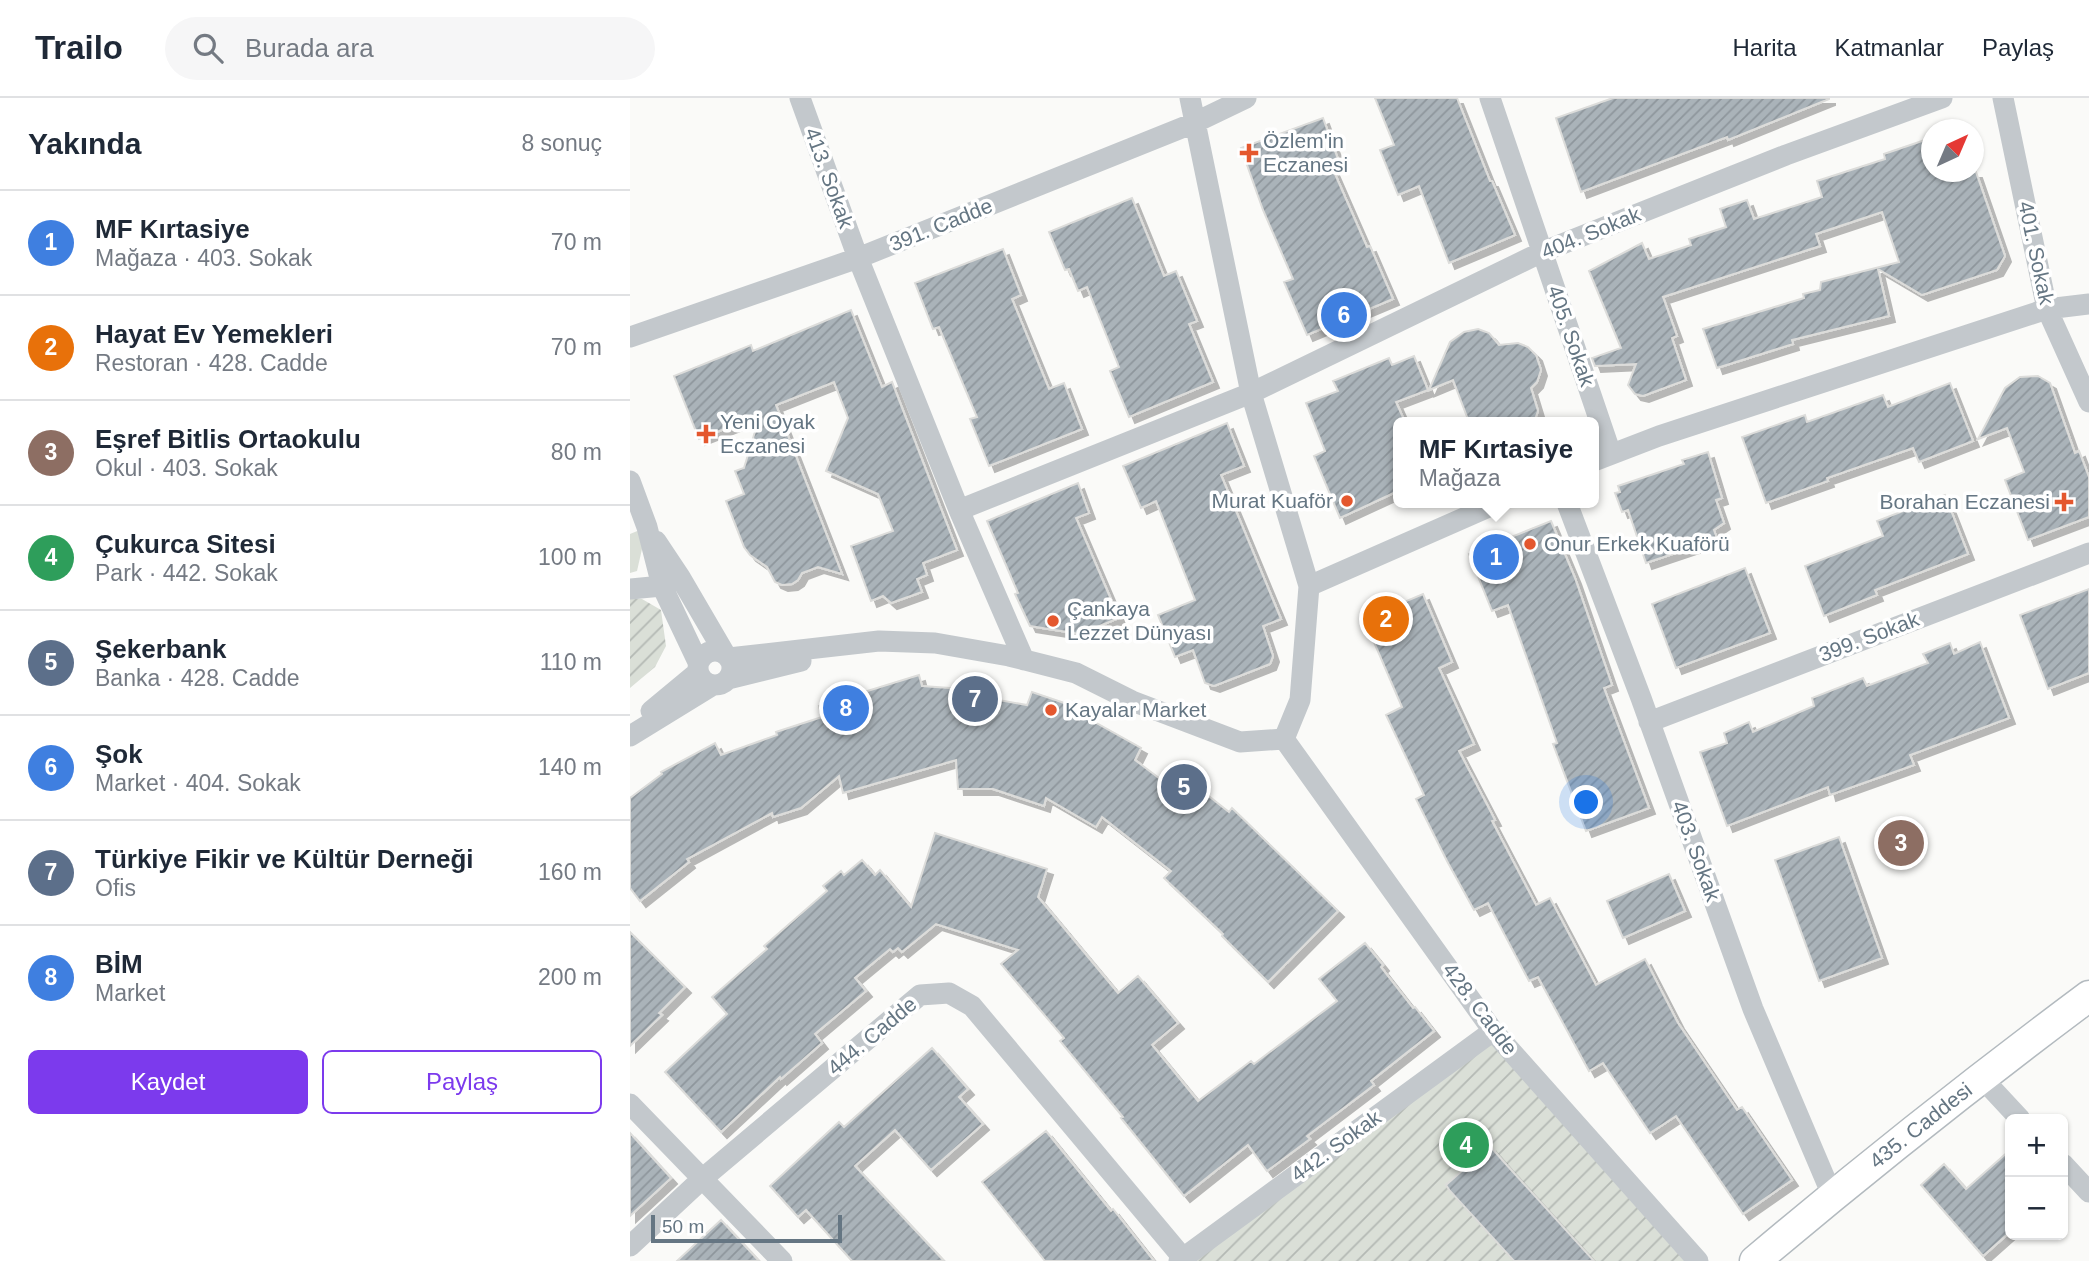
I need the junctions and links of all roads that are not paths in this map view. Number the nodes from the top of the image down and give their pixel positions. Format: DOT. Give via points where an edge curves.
graph roads {
  1 [pos="800,98"];
  2 [pos="1190,98"];
  3 [pos="1247,98"];
  4 [pos="1490,98"];
  5 [pos="1942,98"];
  6 [pos="2003,98"];
  7 [pos="1194,123"];
  8 [pos="1542,253"];
  9 [pos="858,258"];
  10 [pos="2089,304"];
  11 [pos="2047,309"];
  12 [pos="630,337"];
  13 [pos="1251,393"];
  14 [pos="2089,402"];
  15 [pos="1591,417"];
  16 [pos="1603,457"];
  17 [pos="630,481"];
  18 [pos="1487,508"];
  19 [pos="1569,508"];
  20 [pos="959,510"];
  21 [pos="647,527"];
  22 [pos="2089,553"];
  23 [pos="662,586"];
  24 [pos="1309,586"];
  25 [pos="630,589"];
  26 [pos="1024,660"];
  27 [pos="715,668"];
  28 [pos="1649,722"];
  29 [pos="630,729"];
  30 [pos="630,736"];
  31 [pos="1284,739"];
  32 [pos="2089,996"];
  33 [pos="1493,1031"];
  34 [pos="1980,1076"];
  35 [pos="630,1104"];
  36 [pos="2015,1114"];
  37 [pos="2068,1169"];
  38 [pos="702,1179"];
  39 [pos="2089,1192"];
  40 [pos="1832,1195"];
  41 [pos="630,1247"];
  42 [pos="1181,1260"];
  43 [pos="782,1261"];
  44 [pos="1698,1261"];
  45 [pos="1755,1261"];
  1 -- 9 [label="street, 413. Sokak"];
  2 -- 7 [label="street"];
  3 -- 7 [label="street, 391. Cadde"];
  4 -- 8 [label="street, 405. Sokak"];
  5 -- 8 [label="street, 404. Sokak"];
  6 -- 11 [label="street, 401. Sokak"];
  7 -- 9 [label="street, 391. Cadde"];
  7 -- 13 [label="street"];
  8 -- 13 [label="street, 404. Sokak"];
  8 -- 15 [label="street, 405. Sokak"];
  9 -- 12 [label="street, 391. Cadde"];
  9 -- 20 [label="street, 413. Sokak"];
  10 -- 11 [label="street"];
  11 -- 14 [label="street, 401. Sokak"];
  11 -- 16 [label="street"];
  13 -- 20 [label="street, 404. Sokak"];
  13 -- 24 [label="street"];
  17 -- 21 [label="street"];
  18 -- 24 [label="street"];
  19 -- 28 [label="street, 403. Sokak"];
  20 -- 26 [label="street, 413. Sokak"];
  21 -- 23 [label="street"];
  21 -- 27 [label="street" via="680,577"];
  22 -- 28 [label="street, 399. Sokak"];
  23 -- 25 [label="street"];
  23 -- 27 [label="street"];
  24 -- 31 [label="street" via="1300,700"];
  26 -- 27 [label="street" via="935,643 879,641"];
  26 -- 31 [label="street" via="1076,673 1132,701 1240,742"];
  27 -- 29 [label="street"];
  27 -- 30 [label="street"];
  28 -- 40 [label="street, 403. Sokak" via="1753,1009"];
  31 -- 33 [label="street, 428. Cadde"];
  32 -- 34 [label="street, 435. Caddesi"];
  33 -- 42 [label="street, 442. Sokak"];
  33 -- 44 [label="street, 428. Cadde"];
  34 -- 36 [label="street"];
  34 -- 40 [label="street, 435. Caddesi"];
  35 -- 38 [label="street"];
  37 -- 39 [label="street"];
  38 -- 41 [label="street, 444. Cadde"];
  38 -- 42 [label="street, 444. Cadde" via="920,995 948,993 972,1006"];
  38 -- 43 [label="street"];
  40 -- 45 [label="street, 435. Caddesi"];
}
